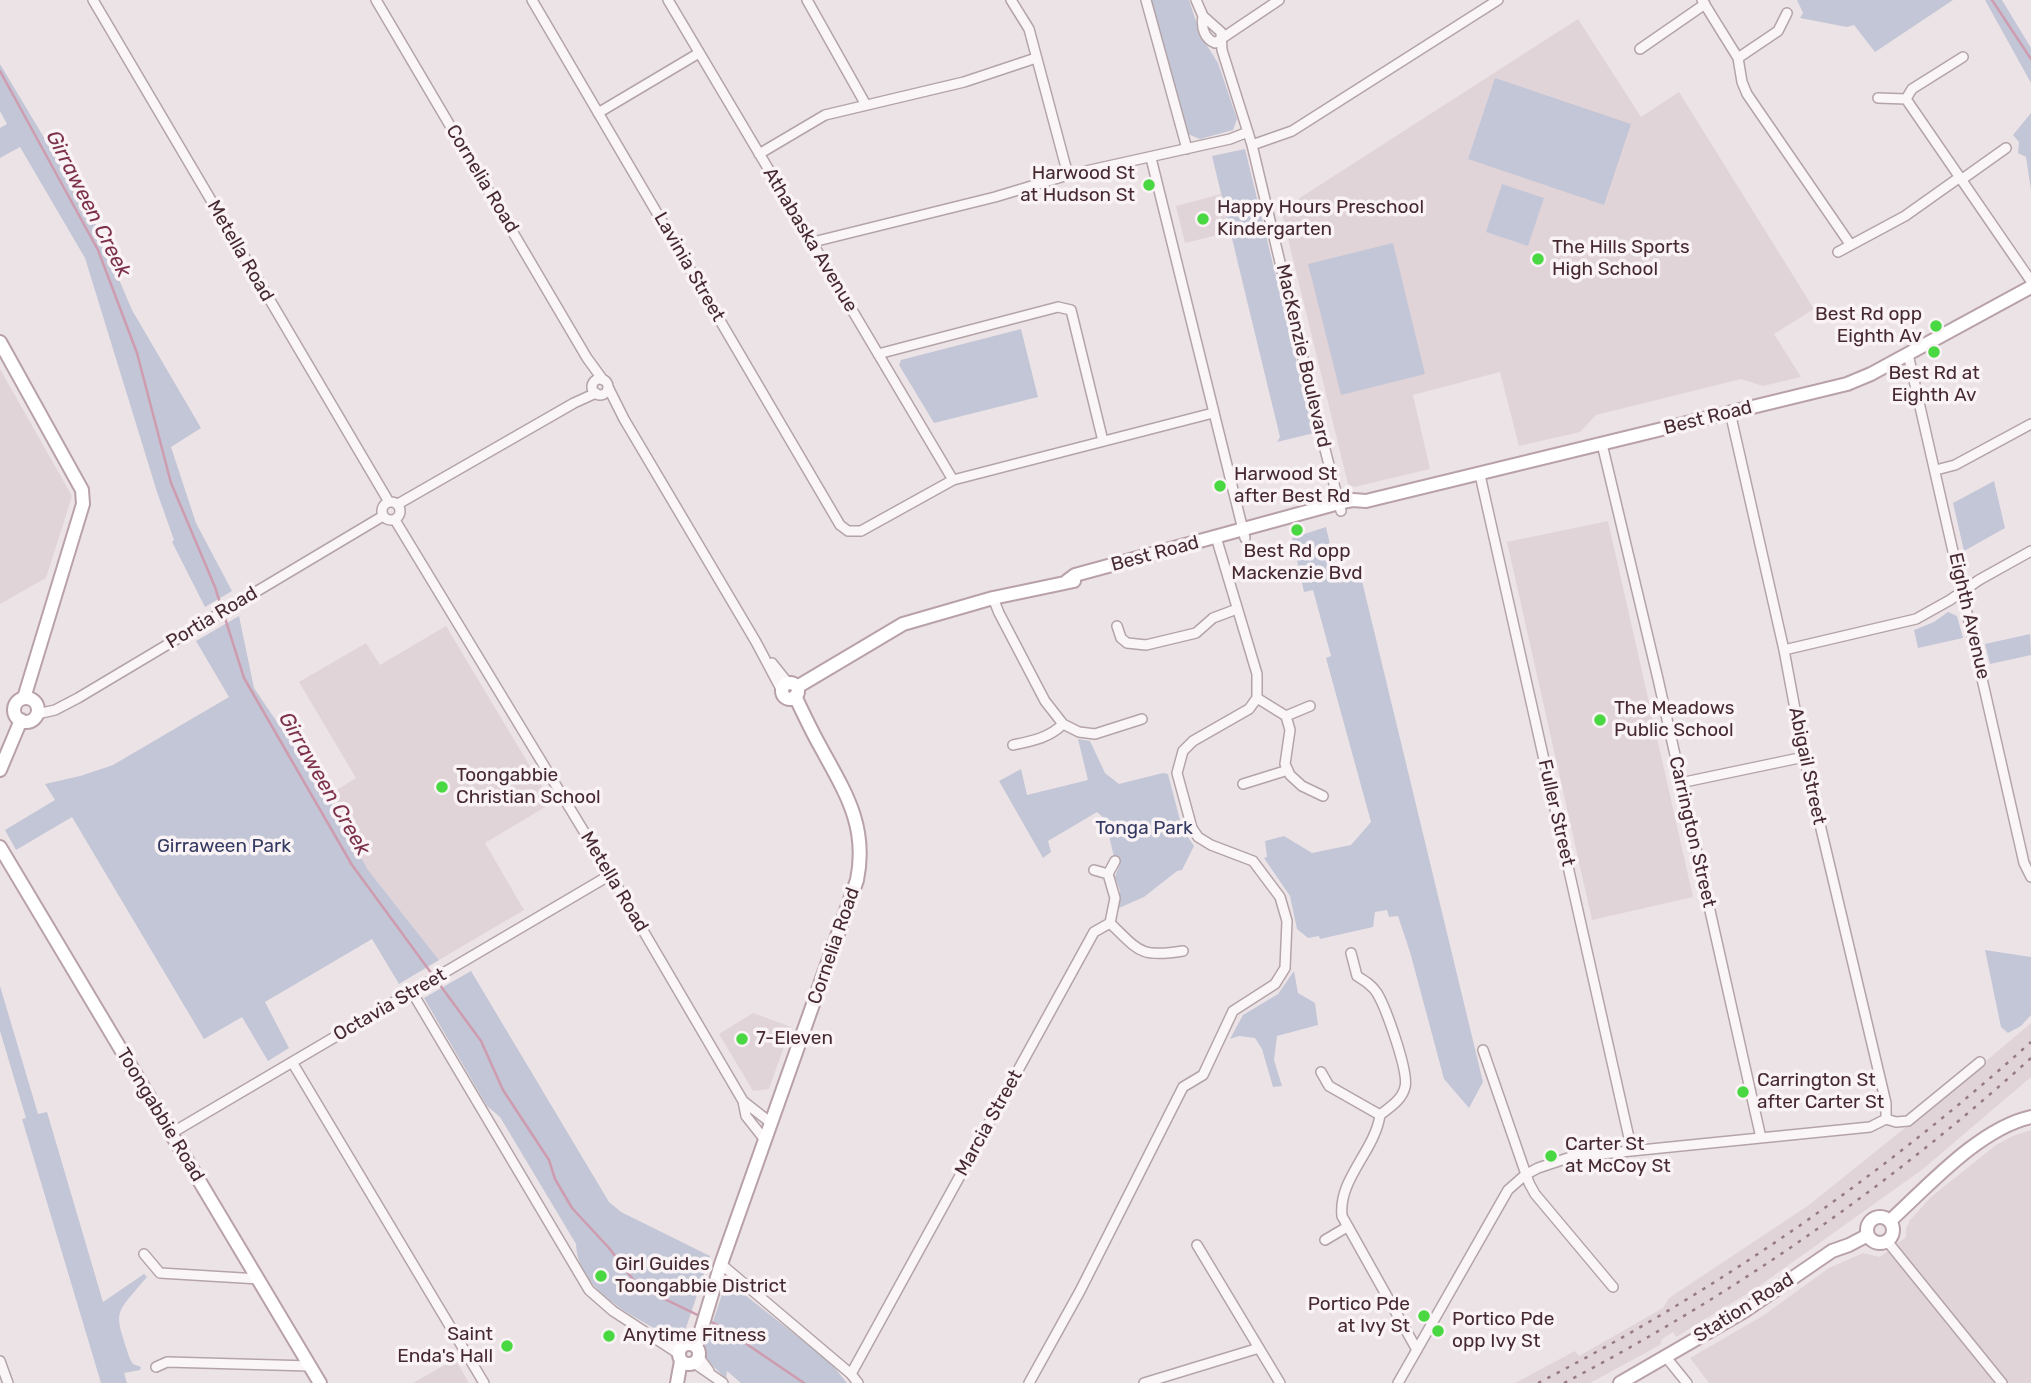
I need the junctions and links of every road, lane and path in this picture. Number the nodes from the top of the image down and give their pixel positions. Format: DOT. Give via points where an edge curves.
graph roads {
  1 [pos="93,0"];
  2 [pos="376,0"];
  3 [pos="531,0"];
  4 [pos="668,0"];
  5 [pos="807,0"];
  6 [pos="1011,0"];
  7 [pos="1146,0"];
  8 [pos="1196,0"];
  9 [pos="1279,0"];
  10 [pos="1498,0"];
  11 [pos="1703,2"];
  12 [pos="1787,13"];
  13 [pos="1222,39"];
  14 [pos="1640,49"];
  15 [pos="699,53"];
  16 [pos="1963,57"];
  17 [pos="1036,58"];
  18 [pos="1738,58"];
  19 [pos="1878,98"];
  20 [pos="1906,99"];
  21 [pos="866,105"];
  22 [pos="598,113"];
  23 [pos="1248,132"];
  24 [pos="1252,145"];
  25 [pos="2006,148"];
  26 [pos="1187,149"];
  27 [pos="759,155"];
  28 [pos="1152,158"];
  29 [pos="1068,175"];
  30 [pos="1961,179"];
  31 [pos="813,242"];
  32 [pos="1850,244"];
  33 [pos="1839,251"];
  34 [pos="2031,281"];
  35 [pos="2031,286"];
  36 [pos="0,342"];
  37 [pos="878,354"];
  38 [pos="1908,354"];
  39 [pos="599,387"];
  40 [pos="1730,412"];
  41 [pos="1213,413"];
  42 [pos="2031,424"];
  43 [pos="1104,441"];
  44 [pos="1602,444"];
  45 [pos="1936,470"];
  46 [pos="1480,475"];
  47 [pos="953,480"];
  48 [pos="394,503"];
  49 [pos="1340,507"];
  50 [pos="383,516"];
  51 [pos="395,520"];
  52 [pos="1244,534"];
  53 [pos="1217,541"];
  54 [pos="2031,551"];
  55 [pos="1963,590"];
  56 [pos="993,598"];
  57 [pos="1237,609"];
  58 [pos="1117,626"];
  59 [pos="1784,650"];
  60 [pos="790,691"];
  61 [pos="24,698"];
  62 [pos="1257,698"];
  63 [pos="1310,706"];
  64 [pos="37,714"];
  65 [pos="1286,716"];
  66 [pos="1142,719"];
  67 [pos="21,720"];
  68 [pos="1063,724"];
  69 [pos="1013,745"];
  70 [pos="1804,757"];
  71 [pos="1287,769"];
  72 [pos="0,770"];
  73 [pos="1680,783"];
  74 [pos="1243,785"];
  75 [pos="1323,796"];
  76 [pos="0,847"];
  77 [pos="1115,861"];
  78 [pos="1094,870"];
  79 [pos="1108,874"];
  80 [pos="610,875"];
  81 [pos="2031,877"];
  82 [pos="1110,923"];
  83 [pos="1183,951"];
  84 [pos="1351,953"];
  85 [pos="412,992"];
  86 [pos="1483,1050"];
  87 [pos="292,1062"];
  88 [pos="1980,1062"];
  89 [pos="1321,1072"];
  90 [pos="743,1101"];
  91 [pos="1380,1115"];
  92 [pos="2031,1117"];
  93 [pos="1885,1119"];
  94 [pos="771,1123"];
  95 [pos="170,1134"];
  96 [pos="1761,1138"];
  97 [pos="765,1140"];
  98 [pos="1632,1151"];
  99 [pos="1525,1175"];
  100 [pos="1890,1222"];
  101 [pos="1347,1227"];
  102 [pos="1868,1235"];
  103 [pos="1325,1240"];
  104 [pos="1886,1241"];
  105 [pos="1197,1245"];
  106 [pos="144,1254"];
  107 [pos="721,1264"];
  108 [pos="259,1279"];
  109 [pos="1613,1287"];
  110 [pos="1259,1348"];
  111 [pos="690,1350"];
  112 [pos="1417,1350"];
  113 [pos="1665,1356"];
  114 [pos="0,1360"];
  115 [pos="310,1366"];
  116 [pos="156,1367"];
  117 [pos="851,1374"];
  118 [pos="8,1383"];
  119 [pos="320,1383"];
  120 [pos="484,1383"];
  121 [pos="680,1383"];
  122 [pos="723,1383"];
  123 [pos="858,1383"];
  124 [pos="1029,1383"];
  125 [pos="1144,1383"];
  126 [pos="1280,1383"];
  127 [pos="1398,1383"];
  128 [pos="1620,1383"];
  129 [pos="1687,1383"];
  130 [pos="2002,1383"];
  1 -- 48 [label="street, Metella Road"];
  2 -- 39 [label="street, Cornelia Road" via="587,358"];
  3 -- 22 [label="street, Lavinia Street"];
  4 -- 15 [label="street, Athabaska Avenue"];
  5 -- 21 [label="street"];
  6 -- 17 [label="street" via="1030,29"];
  7 -- 26 [label="street"];
  8 -- 13 [label="street" via="1207,37 1213,43"];
  9 -- 13 [label="street"];
  10 -- 24 [label="street" via="1292,131"];
  11 -- 14 [label="street"];
  11 -- 18 [label="street"];
  12 -- 18 [label="street" via="1778,31"];
  13 -- 23 [label="street, MacKenzie Boulevard"];
  15 -- 22 [label="street"];
  15 -- 27 [label="street, Athabaska Avenue"];
  16 -- 20 [label="street" via="1912,89"];
  17 -- 21 [label="street" via="964,82"];
  17 -- 29 [label="street"];
  18 -- 32 [label="street" via="1745,91"];
  19 -- 20 [label="street"];
  20 -- 30 [label="street"];
  21 -- 27 [label="street" via="817,119"];
  22 -- 47 [label="street, Lavinia Street" via="840,526 861,531"];
  23 -- 24 [label="street, MacKenzie Boulevard"];
  23 -- 26 [label="street"];
  24 -- 49 [label="street, MacKenzie Boulevard"];
  25 -- 30 [label="street"];
  26 -- 28 [label="street"];
  27 -- 31 [label="street, Athabaska Avenue"];
  28 -- 29 [label="street"];
  28 -- 41 [label="street"];
  29 -- 31 [label="street"];
  30 -- 32 [label="street" via="1905,216"];
  30 -- 34 [label="street"];
  31 -- 37 [label="street, Athabaska Avenue"];
  32 -- 33 [label="street"];
  35 -- 38 [label="main road, Best Road"];
  36 -- 61 [label="main road" via="82,490 83,504"];
  37 -- 43 [label="street" via="1058,307 1071,310"];
  37 -- 47 [label="street, Athabaska Avenue"];
  38 -- 40 [label="main road, Best Road" via="1847,384"];
  38 -- 45 [label="street, Eighth Avenue"];
  39 -- 48 [label="street"];
  39 -- 60 [label="street, Cornelia Road" via="624,419"];
  40 -- 44 [label="main road, Best Road"];
  40 -- 59 [label="street, Abigail Street"];
  41 -- 43 [label="street"];
  41 -- 52 [label="street"];
  42 -- 45 [label="street" via="1955,466"];
  43 -- 47 [label="street"];
  44 -- 46 [label="main road, Best Road"];
  44 -- 73 [label="street, Carrington Street"];
  45 -- 55 [label="street, Eighth Avenue"];
  46 -- 49 [label="main road, Best Road" via="1353,500"];
  46 -- 98 [label="street, Fuller Street"];
  48 -- 50 [label="street" via="383,508"];
  48 -- 51 [label="street" via="401,513"];
  49 -- 52 [label="main road, Best Road"];
  50 -- 51 [label="street"];
  50 -- 64 [label="street, Portia Road" via="66,705"];
  51 -- 80 [label="street, Metella Road"];
  52 -- 53 [label="main road, Best Road"];
  53 -- 56 [label="main road, Best Road"];
  53 -- 57 [label="street"];
  54 -- 55 [label="street"];
  55 -- 59 [label="street" via="1916,618"];
  55 -- 81 [label="street, Eighth Avenue" via="2024,863"];
  56 -- 60 [label="main road, Best Road" via="903,624"];
  56 -- 68 [label="street" via="1045,701"];
  57 -- 58 [label="street" via="1213,618 1196,632 1146,645 1127,643"];
  57 -- 62 [label="street" via="1258,674"];
  59 -- 70 [label="street, Abigail Street"];
  60 -- 94 [label="main road, Cornelia Road" via="855,814 861,856 857,880"];
  61 -- 64 [label="main road" via="35,703"];
  61 -- 67 [label="main road" via="14,710"];
  62 -- 65 [label="street"];
  62 -- 124 [label="street" via="1243,713 1193,741 1183,751 1177,773 1194,833 1211,845 1253,860 1280,897 1287,921 1282,976 1233,1011 1203,1075 1183,1087"];
  63 -- 65 [label="street"];
  64 -- 67 [label="main road" via="29,721"];
  65 -- 71 [label="street" via="1290,730"];
  66 -- 68 [label="street" via="1095,734"];
  67 -- 72 [label="main road"];
  68 -- 69 [label="street" via="1054,733"];
  70 -- 73 [label="street"];
  70 -- 93 [label="street, Abigail Street" via="1886,1103"];
  71 -- 74 [label="street"];
  71 -- 75 [label="street" via="1302,786"];
  73 -- 96 [label="street, Carrington Street"];
  76 -- 95 [label="main road, Toongabbie Road"];
  77 -- 79 [label="street"];
  78 -- 79 [label="street"];
  79 -- 82 [label="street" via="1115,898"];
  80 -- 85 [label="street, Octavia Street"];
  80 -- 90 [label="street, Metella Road"];
  82 -- 83 [label="street" via="1145,953"];
  82 -- 117 [label="street, Marcia Street" via="1094,932"];
  84 -- 91 [label="street" via="1357,976 1370,984 1387,1013 1404,1065 1406,1085 1400,1098"];
  85 -- 87 [label="street, Octavia Street"];
  85 -- 111 [label="street" via="589,1290 662,1341"];
  86 -- 99 [label="street"];
  87 -- 95 [label="street, Octavia Street"];
  87 -- 120 [label="street"];
  88 -- 93 [label="street" via="1908,1121"];
  89 -- 91 [label="street" via="1329,1087"];
  90 -- 94 [label="street, Metella Road"];
  90 -- 97 [label="street, Metella Road" via="746,1116"];
  91 -- 101 [label="street" via="1378,1129 1342,1197"];
  92 -- 100 [label="main road" via="1992,1133"];
  93 -- 96 [label="street" via="1870,1127"];
  94 -- 97 [label="main road, Cornelia Road"];
  95 -- 108 [label="main road, Toongabbie Road"];
  96 -- 98 [label="street"];
  97 -- 107 [label="main road, Cornelia Road"];
  98 -- 99 [label="street" via="1571,1157"];
  99 -- 109 [label="street" via="1535,1194"];
  99 -- 112 [label="street" via="1500,1200"];
  100 -- 102 [label="main road" via="1872,1219"];
  100 -- 104 [label="main road" via="1893,1231"];
  101 -- 103 [label="street"];
  101 -- 112 [label="street"];
  102 -- 104 [label="main road" via="1874,1241"];
  102 -- 113 [label="main road, Station Road" via="1832,1251 1745,1310"];
  104 -- 130 [label="street"];
  105 -- 110 [label="street"];
  106 -- 108 [label="street" via="160,1273"];
  107 -- 111 [label="main road, Cornelia Road"];
  107 -- 117 [label="street"];
  108 -- 115 [label="main road, Toongabbie Road"];
  110 -- 125 [label="street"];
  110 -- 126 [label="street"];
  111 -- 121 [label="main road, Cornelia Road"];
  111 -- 122 [label="street"];
  112 -- 127 [label="street"];
  113 -- 128 [label="main road, Station Road"];
  113 -- 129 [label="street"];
  114 -- 118 [label="street"];
  115 -- 116 [label="street" via="167,1362"];
  115 -- 119 [label="main road, Toongabbie Road"];
  117 -- 123 [label="street"];
}
